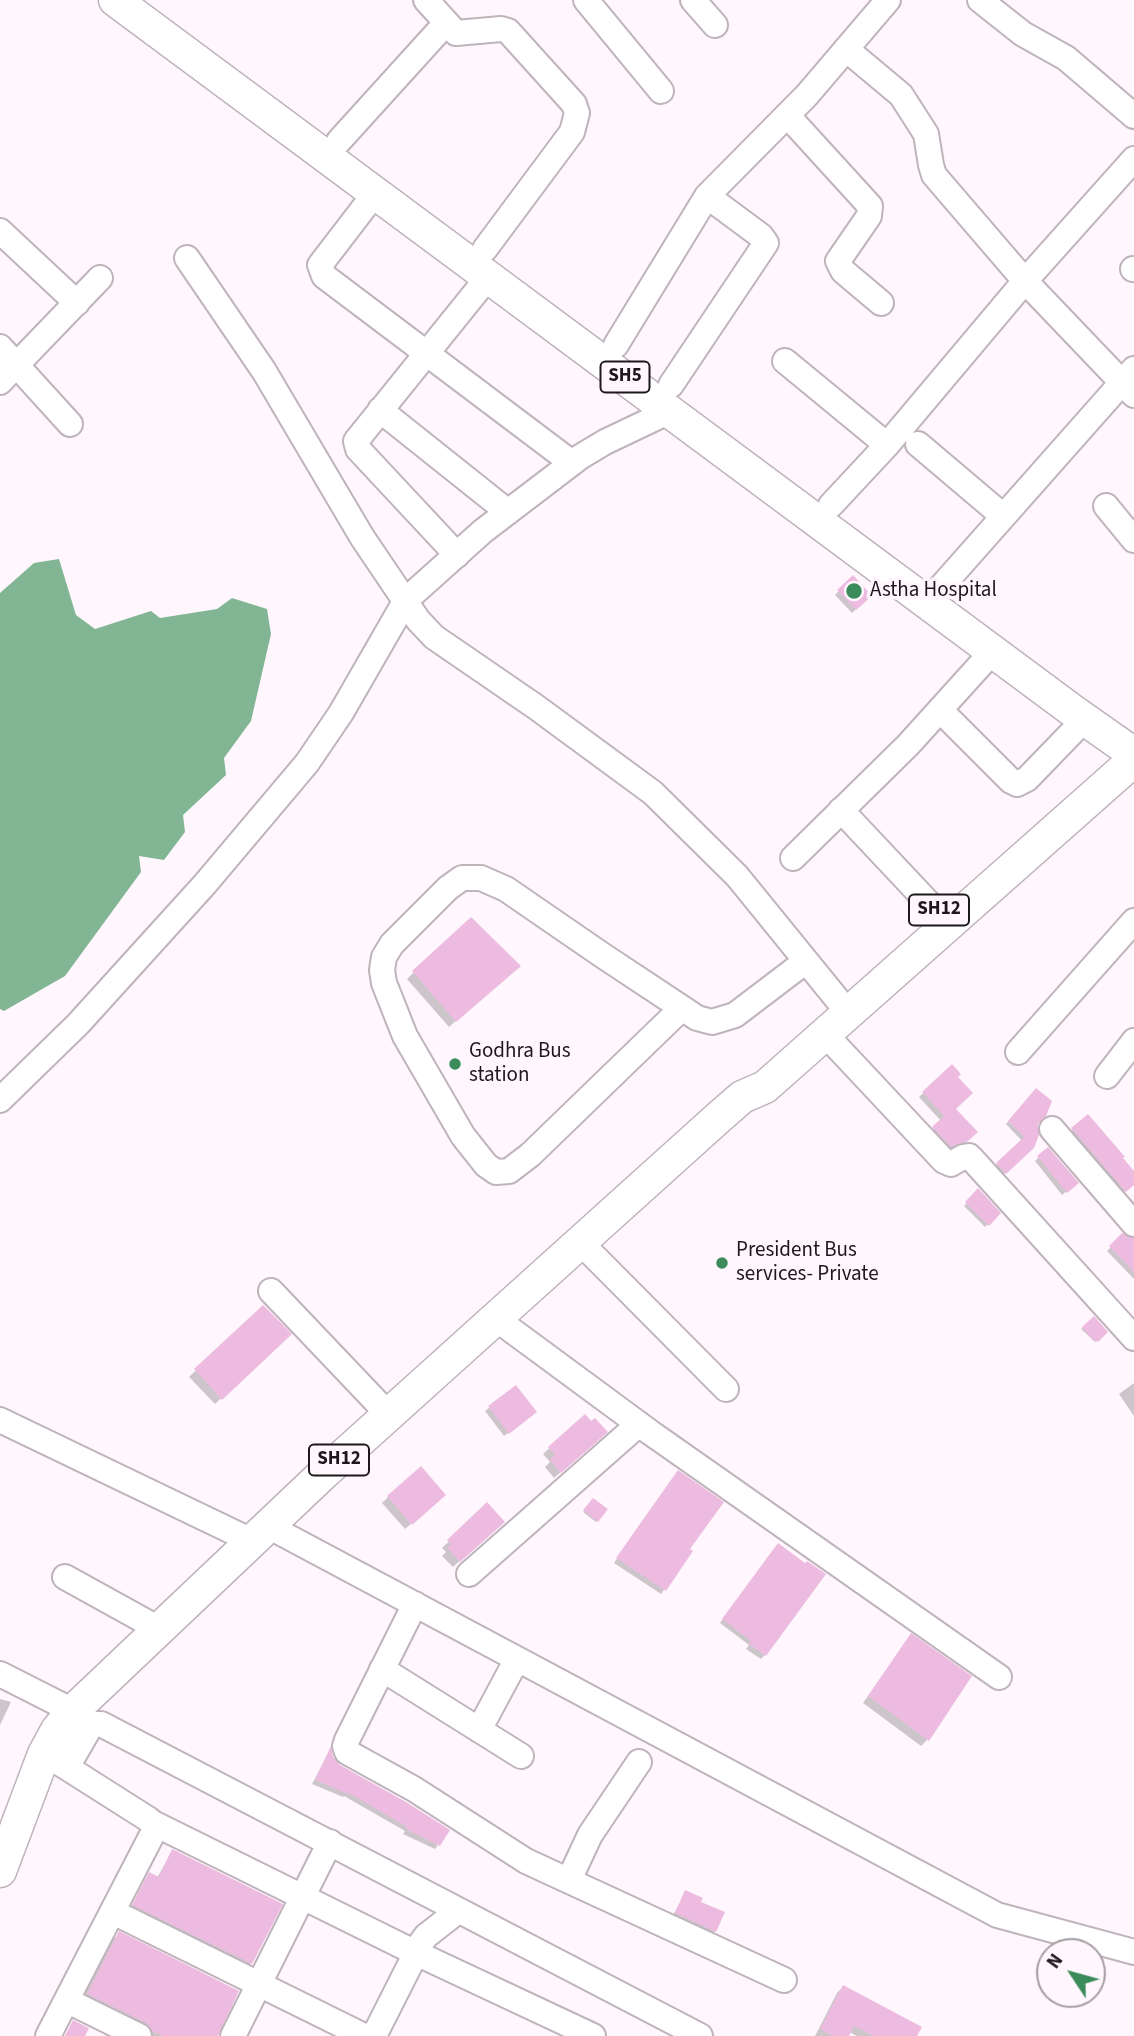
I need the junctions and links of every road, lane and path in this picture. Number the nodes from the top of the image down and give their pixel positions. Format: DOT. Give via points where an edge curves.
graph roads {
  1 [pos="115,0"];
  2 [pos="149,0"];
  3 [pos="426,0"];
  4 [pos="586,0"];
  5 [pos="693,0"];
  6 [pos="888,0"];
  7 [pos="980,0"];
  8 [pos="446,23"];
  9 [pos="715,26"];
  10 [pos="846,49"];
  11 [pos="661,91"];
  12 [pos="1132,109"];
  13 [pos="787,115"];
  14 [pos="339,141"];
  15 [pos="1134,159"];
  16 [pos="376,192"];
  17 [pos="707,196"];
  18 [pos="0,231"];
  19 [pos="187,258"];
  20 [pos="487,263"];
  21 [pos="100,278"];
  22 [pos="1024,281"];
  23 [pos="77,303"];
  24 [pos="881,303"];
  25 [pos="616,345"];
  26 [pos="427,353"];
  27 [pos="785,361"];
  28 [pos="6,365"];
  29 [pos="1130,382"];
  30 [pos="670,398"];
  31 [pos="380,410"];
  32 [pos="70,424"];
  33 [pos="887,444"];
  34 [pos="918,444"];
  35 [pos="572,463"];
  36 [pos="831,505"];
  37 [pos="1107,506"];
  38 [pos="508,512"];
  39 [pos="1003,516"];
  40 [pos="1134,540"];
  41 [pos="457,555"];
  42 [pos="941,587"];
  43 [pos="406,600"];
  44 [pos="993,651"];
  45 [pos="940,709"];
  46 [pos="1085,719"];
  47 [pos="1132,746"];
  48 [pos="841,810"];
  49 [pos="793,858"];
  50 [pos="937,912"];
  51 [pos="1134,921"];
  52 [pos="806,961"];
  53 [pos="837,999"];
  54 [pos="682,1008"];
  55 [pos="824,1033"];
  56 [pos="1134,1041"];
  57 [pos="1018,1052"];
  58 [pos="1108,1076"];
  59 [pos="742,1097"];
  60 [pos="0,1100"];
  61 [pos="1052,1129"];
  62 [pos="1134,1224"];
  63 [pos="580,1242"];
  64 [pos="271,1291"];
  65 [pos="495,1318"];
  66 [pos="1134,1338"];
  67 [pos="726,1389"];
  68 [pos="389,1415"];
  69 [pos="0,1420"];
  70 [pos="639,1424"];
  71 [pos="260,1534"];
  72 [pos="468,1574"];
  73 [pos="65,1577"];
  74 [pos="415,1604"];
  75 [pos="159,1629"];
  76 [pos="517,1658"];
  77 [pos="382,1670"];
  78 [pos="0,1674"];
  79 [pos="999,1677"];
  80 [pos="73,1711"];
  81 [pos="479,1730"];
  82 [pos="520,1756"];
  83 [pos="56,1760"];
  84 [pos="639,1762"];
  85 [pos="153,1823"];
  86 [pos="330,1842"];
  87 [pos="0,1871"];
  88 [pos="569,1880"];
  89 [pos="302,1898"];
  90 [pos="113,1912"];
  91 [pos="458,1912"];
  92 [pos="1134,1952"];
  93 [pos="415,1954"];
  94 [pos="784,1980"];
  95 [pos="259,1983"];
  96 [pos="68,2001"];
  97 [pos="48,2036"];
  98 [pos="139,2036"];
  99 [pos="233,2036"];
  100 [pos="364,2036"];
  101 [pos="374,2036"];
  102 [pos="593,2036"];
  103 [pos="700,2036"];
  1 -- 16 [label="main road, SH5"];
  2 -- 14 [label="main road, SH5"];
  3 -- 8 [label="street"];
  4 -- 11 [label="street"];
  5 -- 9 [label="street"];
  6 -- 10 [label="street"];
  7 -- 12 [label="street"];
  8 -- 14 [label="street"];
  8 -- 20 [label="street" via="456,33 508,31 577,113 572,132"];
  10 -- 13 [label="street"];
  10 -- 22 [label="street" via="901,95 926,134 934,175"];
  13 -- 17 [label="street"];
  13 -- 24 [label="street" via="870,206 869,216 841,254 839,266"];
  14 -- 20 [label="main road, SH5"];
  15 -- 22 [label="street"];
  16 -- 20 [label="main road, SH5"];
  16 -- 26 [label="street" via="322,261 321,270"];
  17 -- 25 [label="street"];
  17 -- 30 [label="street" via="766,243"];
  18 -- 23 [label="street"];
  19 -- 43 [label="street" via="264,371 362,537"];
  20 -- 25 [label="main road, SH5"];
  20 -- 26 [label="street"];
  20 -- 30 [label="main road, SH5"];
  21 -- 23 [label="street"];
  22 -- 29 [label="street"];
  22 -- 33 [label="street"];
  23 -- 28 [label="street"];
  25 -- 30 [label="main road, SH5"];
  26 -- 31 [label="street"];
  26 -- 35 [label="street"];
  27 -- 33 [label="street"];
  28 -- 32 [label="street"];
  29 -- 39 [label="street"];
  30 -- 35 [label="street"];
  30 -- 36 [label="main road, SH5"];
  30 -- 44 [label="main road, SH5"];
  31 -- 38 [label="street"];
  31 -- 41 [label="street" via="357,438 358,449"];
  33 -- 36 [label="street"];
  34 -- 39 [label="street"];
  35 -- 38 [label="street"];
  36 -- 42 [label="main road, SH5"];
  37 -- 40 [label="street"];
  38 -- 41 [label="street"];
  39 -- 42 [label="street"];
  41 -- 43 [label="street"];
  42 -- 47 [label="main road, SH5"];
  43 -- 52 [label="street" via="434,637 653,793 737,876"];
  43 -- 60 [label="street" via="307,763 78,1024"];
  44 -- 45 [label="street"];
  44 -- 46 [label="main road, SH5"];
  45 -- 46 [label="street" via="1017,784"];
  45 -- 48 [label="street"];
  46 -- 47 [label="main road, SH5"];
  47 -- 50 [label="main road, SH12"];
  47 -- 55 [label="main road, SH12"];
  48 -- 49 [label="street"];
  48 -- 50 [label="street"];
  50 -- 53 [label="main road, SH12"];
  51 -- 57 [label="street"];
  52 -- 53 [label="street"];
  52 -- 54 [label="street" via="735,1015 712,1021"];
  53 -- 59 [label="main road, SH12" via="755,1074"];
  54 -- 54 [label="street" via="506,889 481,878 462,878 448,888 392,944 382,970 405,1036 463,1136 496,1172 509,1171 530,1155"];
  55 -- 59 [label="main road, SH12" via="765,1087"];
  55 -- 66 [label="street" via="944,1161 972,1159"];
  56 -- 58 [label="street"];
  59 -- 63 [label="main road, SH12"];
  61 -- 62 [label="street"];
  63 -- 65 [label="main road, SH12"];
  63 -- 67 [label="street"];
  64 -- 68 [label="street"];
  65 -- 68 [label="main road, SH12"];
  65 -- 70 [label="street"];
  68 -- 71 [label="main road, SH12"];
  69 -- 71 [label="street"];
  70 -- 72 [label="street"];
  70 -- 79 [label="street"];
  71 -- 74 [label="street"];
  71 -- 75 [label="main road, SH12"];
  73 -- 75 [label="street"];
  74 -- 76 [label="street"];
  74 -- 77 [label="street"];
  75 -- 80 [label="main road, SH12"];
  76 -- 81 [label="street"];
  76 -- 92 [label="street" via="997,1914"];
  77 -- 81 [label="street"];
  77 -- 88 [label="street" via="347,1740 347,1752 526,1861"];
  78 -- 80 [label="street"];
  80 -- 83 [label="main road, SH12" via="57,1730"];
  81 -- 82 [label="street"];
  83 -- 85 [label="street"];
  83 -- 86 [label="street" via="92,1724 101,1724"];
  83 -- 87 [label="main road, SH12"];
  84 -- 88 [label="street" via="590,1835"];
  85 -- 89 [label="street"];
  85 -- 90 [label="street" via="154,1834"];
  86 -- 89 [label="street"];
  86 -- 91 [label="street"];
  88 -- 94 [label="street"];
  89 -- 93 [label="street"];
  89 -- 95 [label="street"];
  90 -- 95 [label="street"];
  90 -- 96 [label="street"];
  91 -- 93 [label="street" via="426,1936"];
  91 -- 103 [label="street"];
  93 -- 101 [label="street"];
  93 -- 102 [label="street"];
  95 -- 99 [label="street"];
  95 -- 100 [label="street"];
  96 -- 97 [label="street"];
  96 -- 98 [label="street"];
}
